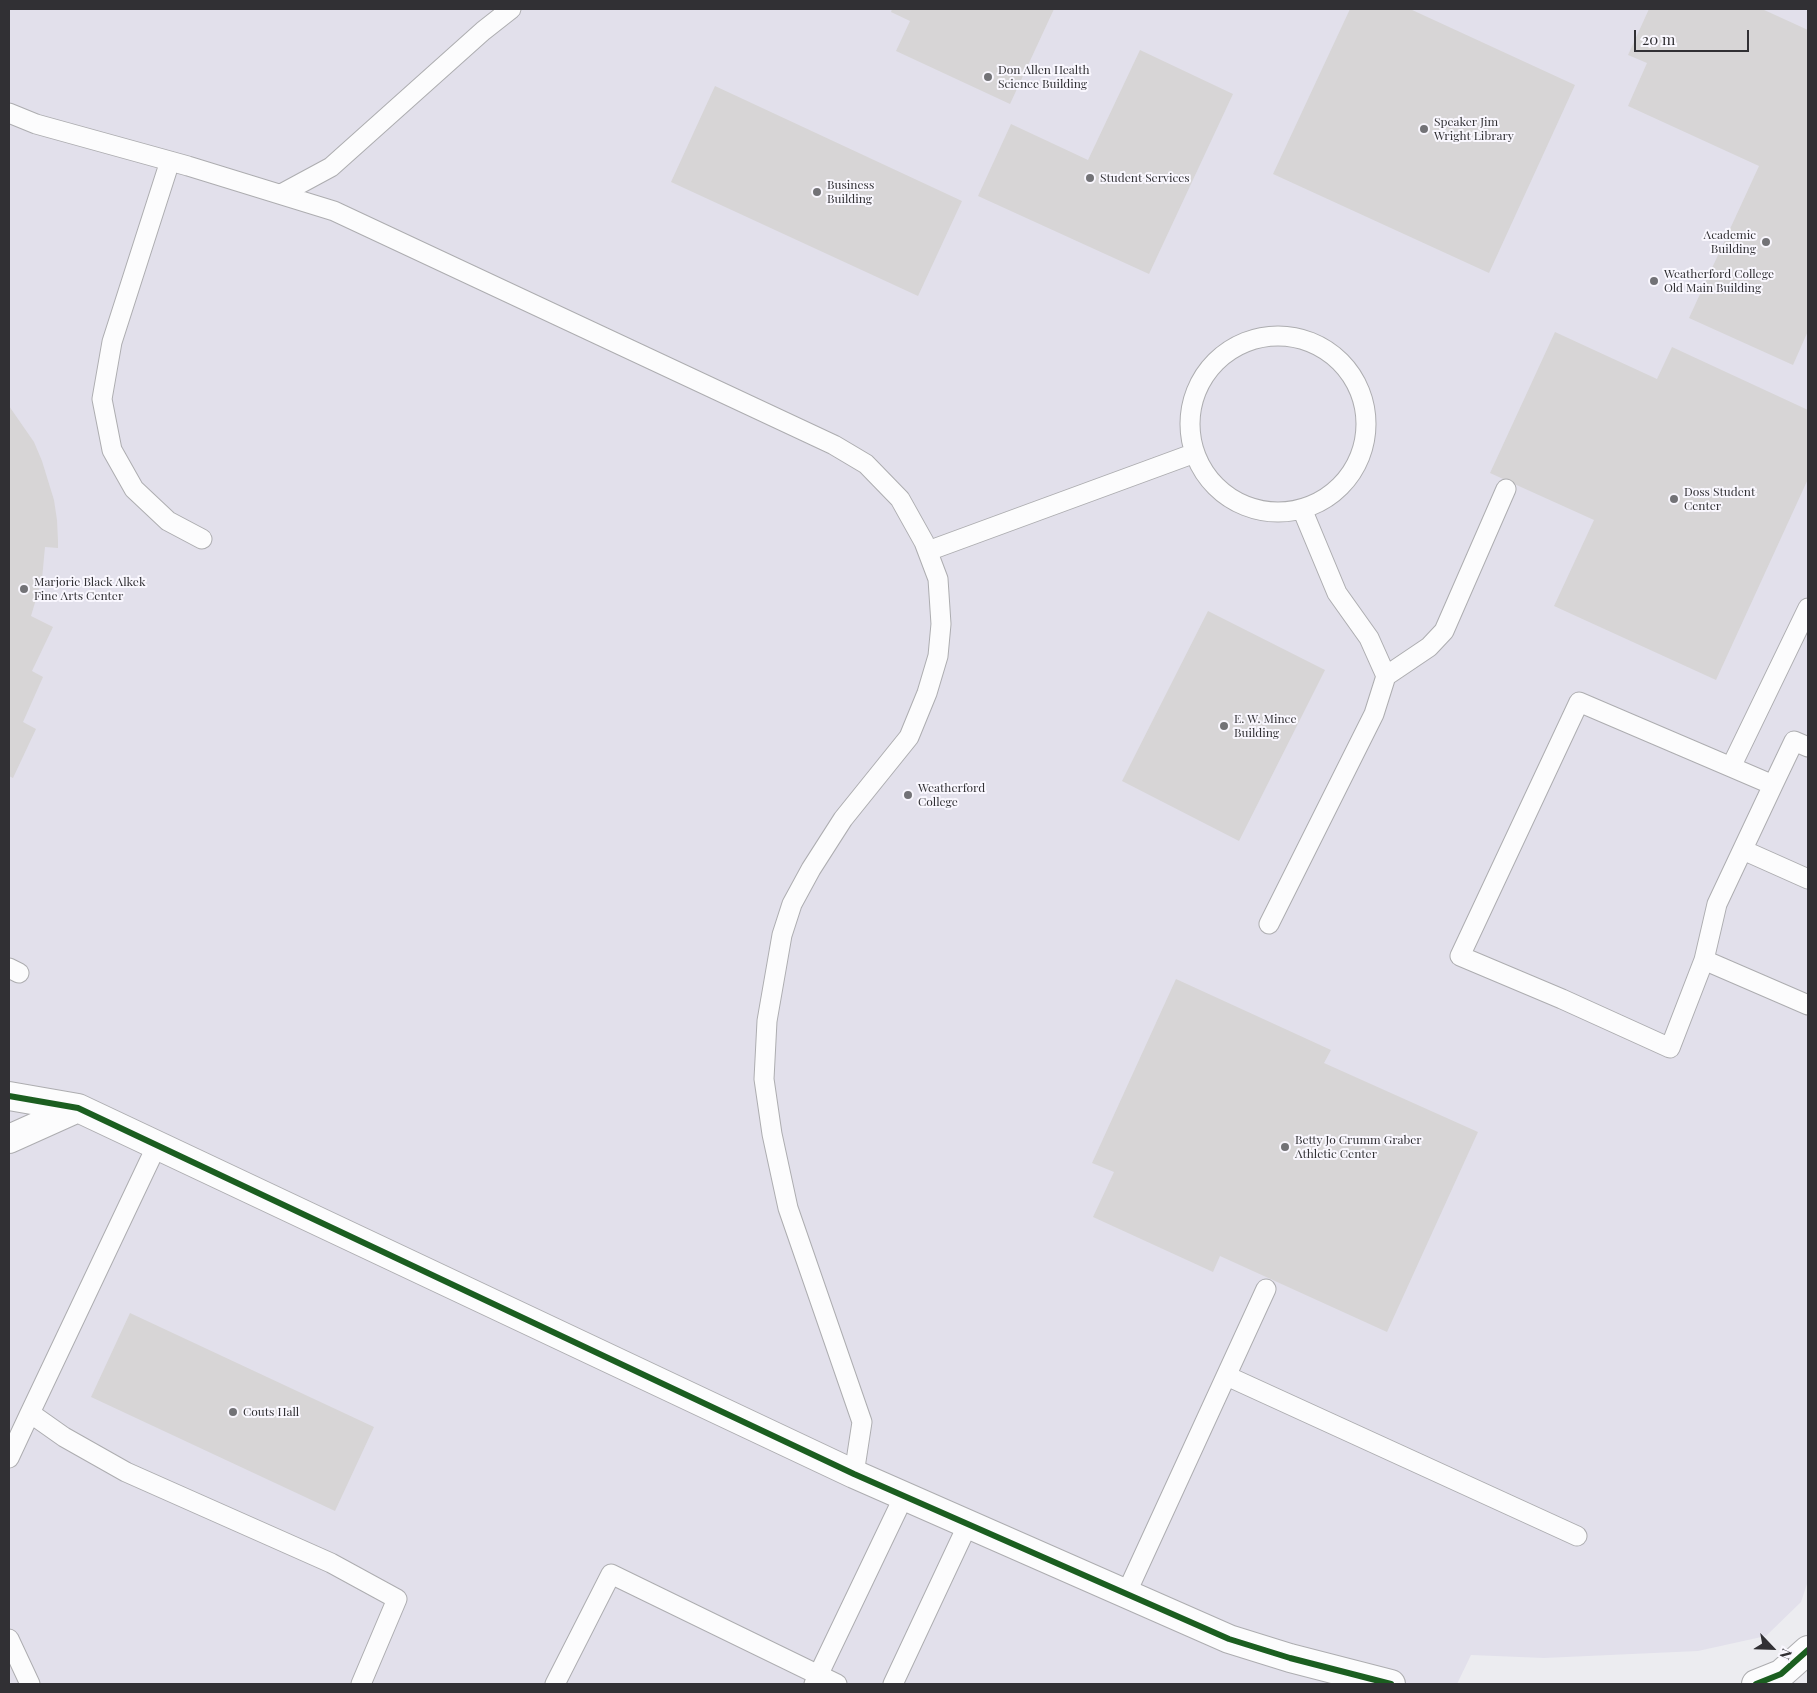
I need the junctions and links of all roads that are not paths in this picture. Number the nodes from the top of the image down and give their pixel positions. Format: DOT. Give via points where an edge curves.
graph roads {
  1 [pos="512,9"];
  2 [pos="9,113"];
  3 [pos="170,161"];
  4 [pos="281,194"];
  5 [pos="1195,453"];
  6 [pos="1506,490"];
  7 [pos="1302,509"];
  8 [pos="202,539"];
  9 [pos="928,551"];
  10 [pos="1808,608"];
  11 [pos="1386,676"];
  12 [pos="1808,747"];
  13 [pos="1731,767"];
  14 [pos="1773,785"];
  15 [pos="1743,850"];
  16 [pos="1808,879"];
  17 [pos="1269,924"];
  18 [pos="1704,960"];
  19 [pos="1808,1005"];
  20 [pos="9,1096"];
  21 [pos="78,1108"];
  22 [pos="9,1139"];
  23 [pos="157,1145"];
  24 [pos="1266,1289"];
  25 [pos="1227,1376"];
  26 [pos="30,1413"];
  27 [pos="9,1458"];
  28 [pos="854,1474"];
  29 [pos="904,1496"];
  30 [pos="968,1524"];
  31 [pos="1577,1536"];
  32 [pos="1126,1594"];
  33 [pos="9,1639"];
  34 [pos="1808,1650"];
  35 [pos="817,1680"];
  36 [pos="30,1684"];
  37 [pos="361,1684"];
  38 [pos="554,1684"];
  39 [pos="837,1684"];
  40 [pos="893,1684"];
  41 [pos="1391,1684"];
  42 [pos="1756,1684"];
  1 -- 4 [label="lane" via="331,167"];
  2 -- 3 [label="lane" via="36,124"];
  3 -- 4 [label="lane"];
  3 -- 8 [label="lane" via="112,342 102,399 112,450 134,489 168,521"];
  4 -- 9 [label="lane" via="334,211 834,445 866,464 900,499"];
  5 -- 7 [label="lane" via="1214,485 1229,498 1264,512"];
  5 -- 7 [label="lane" via="1190,435 1190,416 1194,397 1213,364 1245,342 1263,337 1301,339 1318,346 1348,370 1358,386 1366,423 1358,460 1348,476 1336,491"];
  5 -- 9 [label="lane"];
  6 -- 11 [label="lane" via="1444,631 1429,647"];
  7 -- 11 [label="lane" via="1337,594 1369,638"];
  9 -- 28 [label="lane" via="938,579 941,624 938,656 927,693 909,737 843,819 792,904 782,935 766,1021 764,1079 788,1208 862,1422"];
  10 -- 13 [label="lane"];
  11 -- 17 [label="lane" via="1374,714"];
  12 -- 14 [label="lane" via="1794,741"];
  13 -- 14 [label="lane"];
  13 -- 18 [label="lane" via="1580,702 1460,956 1670,1048"];
  14 -- 15 [label="lane"];
  15 -- 16 [label="lane"];
  15 -- 18 [label="lane" via="1717,904"];
  18 -- 19 [label="lane"];
  20 -- 21 [label="street"];
  21 -- 22 [label="street"];
  21 -- 23 [label="street"];
  23 -- 26 [label="lane"];
  23 -- 28 [label="street"];
  24 -- 25 [label="lane"];
  25 -- 31 [label="lane"];
  25 -- 32 [label="lane"];
  26 -- 27 [label="lane"];
  26 -- 37 [label="lane" via="64,1437 126,1472 331,1563 397,1599"];
  28 -- 29 [label="street"];
  29 -- 30 [label="street"];
  29 -- 35 [label="lane"];
  30 -- 32 [label="street"];
  30 -- 40 [label="lane"];
  32 -- 41 [label="street" via="1229,1639"];
  33 -- 36 [label="lane"];
  34 -- 42 [label="street" via="1781,1674"];
  35 -- 38 [label="lane" via="610,1574"];
  35 -- 39 [label="lane"];
}
